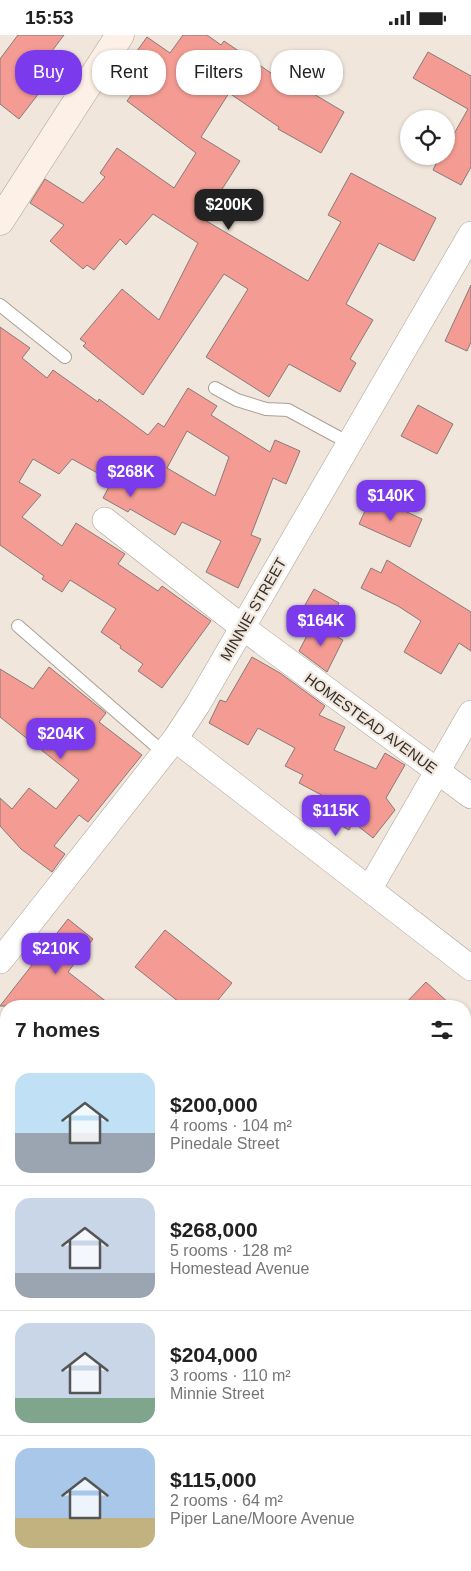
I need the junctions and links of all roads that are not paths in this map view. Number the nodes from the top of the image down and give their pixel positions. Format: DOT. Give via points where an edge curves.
graph roads {
  1 [pos="120,35"];
  2 [pos="0,221"];
  3 [pos="471,234"];
  4 [pos="0,305"];
  5 [pos="65,357"];
  6 [pos="215,388"];
  7 [pos="349,443"];
  8 [pos="105,520"];
  9 [pos="18,625"];
  10 [pos="242,627"];
  11 [pos="471,713"];
  12 [pos="170,746"];
  13 [pos="438,771"];
  14 [pos="471,797"];
  15 [pos="370,888"];
  16 [pos="0,961"];
  17 [pos="471,967"];
  1 -- 2 [label="street"];
  3 -- 7 [label="street, MINNIE STREET"];
  4 -- 5 [label="lane"];
  6 -- 7 [label="lane" via="237,400 266,409 288,410"];
  7 -- 10 [label="street, MINNIE STREET"];
  8 -- 10 [label="street, HOMESTEAD AVENUE"];
  9 -- 12 [label="lane"];
  10 -- 12 [label="street, MINNIE STREET"];
  10 -- 13 [label="street, HOMESTEAD AVENUE"];
  11 -- 13 [label="street"];
  12 -- 15 [label="street"];
  12 -- 16 [label="street, MINNIE STREET"];
  13 -- 14 [label="street, HOMESTEAD AVENUE"];
  13 -- 15 [label="street"];
  15 -- 17 [label="street"];
}
